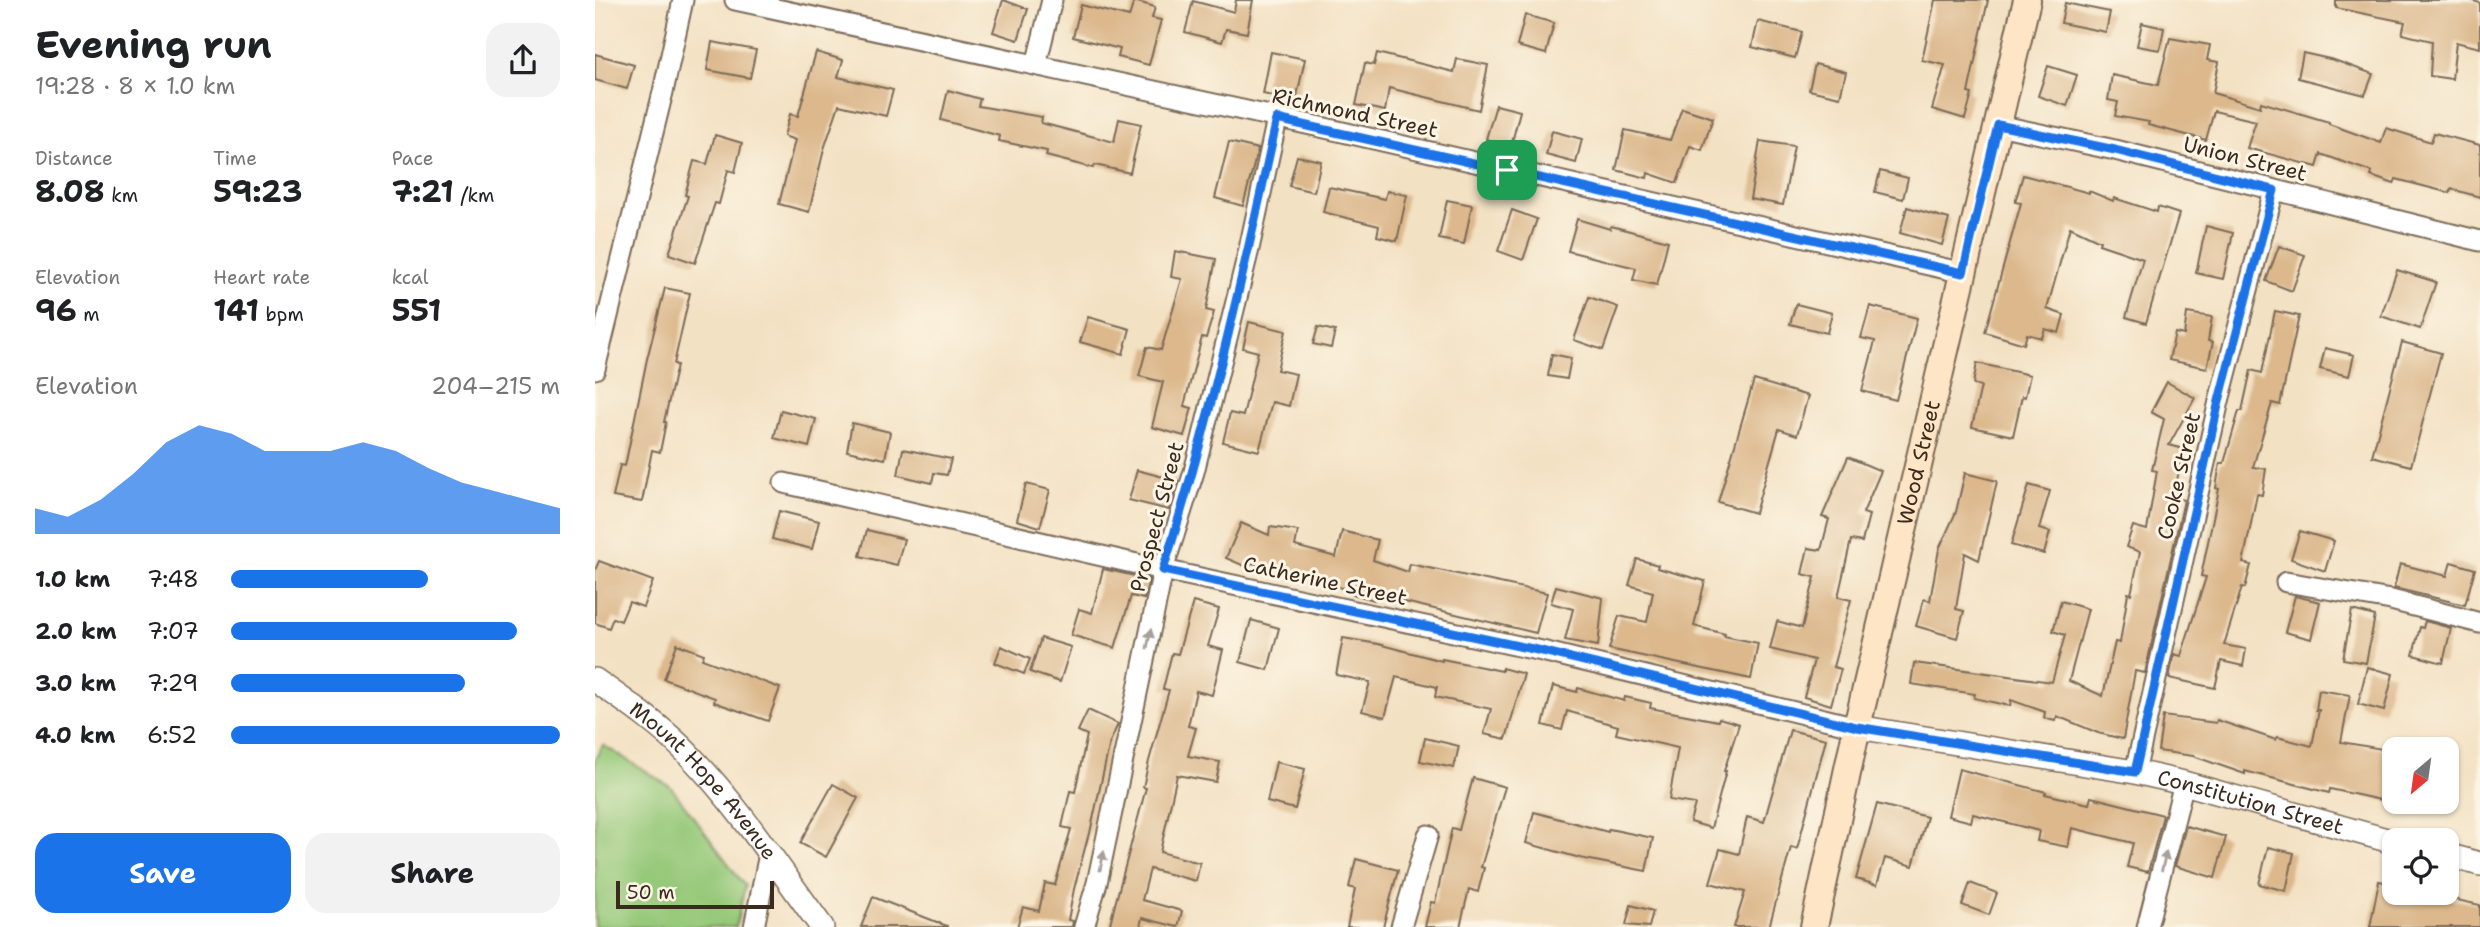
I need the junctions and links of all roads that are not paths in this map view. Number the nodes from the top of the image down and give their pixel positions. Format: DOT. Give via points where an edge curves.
graph roads {
  1 [pos="683,0"];
  2 [pos="735,0"];
  3 [pos="1052,0"];
  4 [pos="2027,0"];
  5 [pos="1036,65"];
  6 [pos="1277,119"];
  7 [pos="1998,125"];
  8 [pos="2274,190"];
  9 [pos="2480,241"];
  10 [pos="1963,273"];
  11 [pos="595,369"];
  12 [pos="784,483"];
  13 [pos="1163,570"];
  14 [pos="2286,582"];
  15 [pos="2480,623"];
  16 [pos="595,680"];
  17 [pos="1857,727"];
  18 [pos="2135,772"];
  19 [pos="2184,783"];
  20 [pos="1428,835"];
  21 [pos="2382,839"];
  22 [pos="769,854"];
  23 [pos="2459,858"];
  24 [pos="2480,864"];
  25 [pos="754,927"];
  26 [pos="822,927"];
  27 [pos="1084,927"];
  28 [pos="1401,927"];
  29 [pos="1814,927"];
  30 [pos="2147,927"];
  1 -- 11 [label="street"];
  2 -- 5 [label="street, Richmond Street"];
  3 -- 5 [label="street"];
  4 -- 7 [label="main road, Wood Street"];
  5 -- 6 [label="street, Richmond Street"];
  6 -- 10 [label="street, Richmond Street"];
  6 -- 13 [label="street, Prospect Street" via="1198,458"];
  7 -- 8 [label="street, Union Street"];
  7 -- 10 [label="main road, Wood Street"];
  8 -- 9 [label="street, Union Street"];
  8 -- 18 [label="street, Cooke Street" via="2219,401"];
  10 -- 17 [label="main road, Wood Street"];
  12 -- 13 [label="street, Catherine Street"];
  13 -- 17 [label="street, Catherine Street" via="1542,651"];
  27 -- 13 [label="street, Prospect Street, one-way"];
  14 -- 15 [label="street" via="2391,600"];
  16 -- 22 [label="street, Mount Hope Avenue" via="692,757"];
  17 -- 18 [label="street, Constitution Street"];
  17 -- 29 [label="main road, Wood Street"];
  18 -- 19 [label="street, Constitution Street"];
  19 -- 21 [label="street, Constitution Street"];
  30 -- 19 [label="street, one-way"];
  20 -- 28 [label="street"];
  22 -- 25 [label="street"];
  22 -- 26 [label="street, Mount Hope Avenue"];
  23 -- 24 [label="street"];
}
